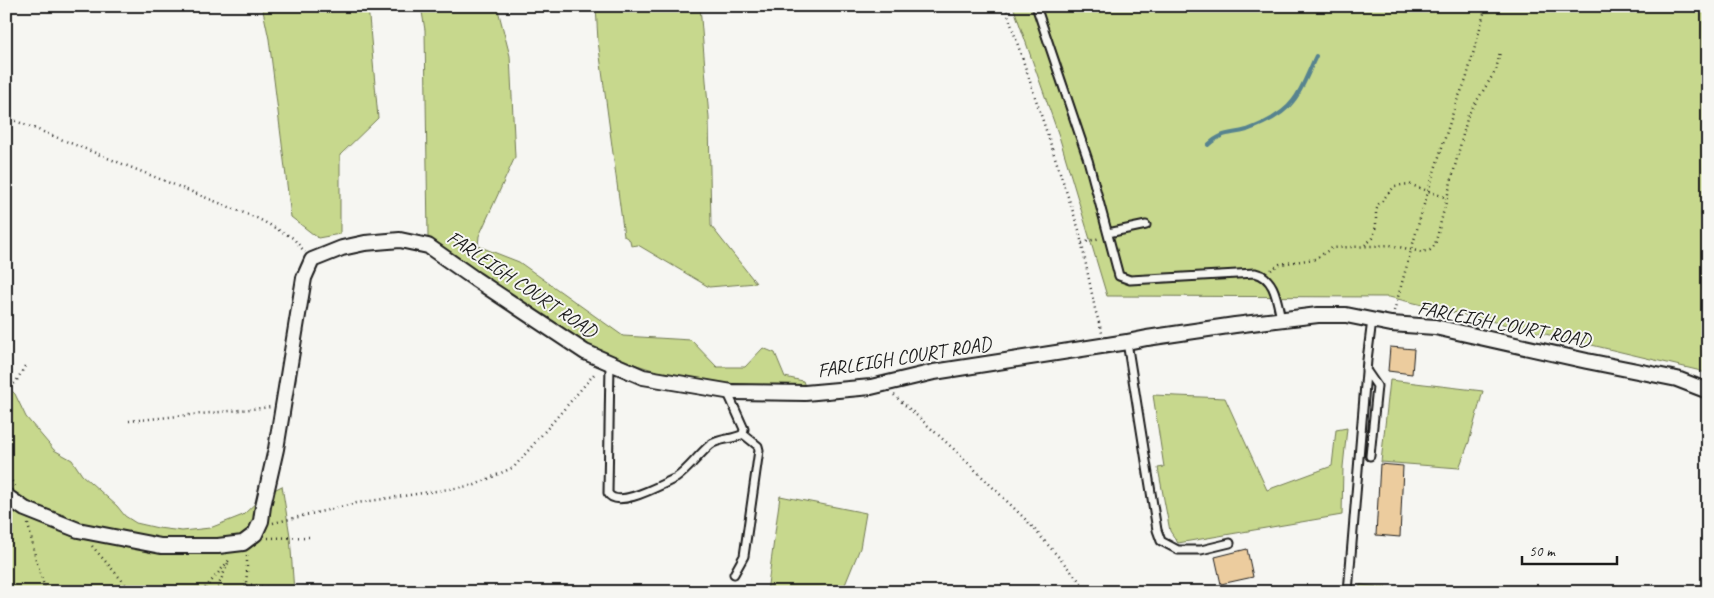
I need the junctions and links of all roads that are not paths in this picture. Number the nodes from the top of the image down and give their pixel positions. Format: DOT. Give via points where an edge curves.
graph roads {
  1 [pos="1036,6"];
  2 [pos="1146,225"];
  3 [pos="1108,234"];
  4 [pos="1281,319"];
  5 [pos="1372,320"];
  6 [pos="1127,342"];
  7 [pos="608,362"];
  8 [pos="1366,370"];
  9 [pos="727,391"];
  10 [pos="1708,391"];
  11 [pos="743,434"];
  12 [pos="1370,456"];
  13 [pos="14,501"];
  14 [pos="1230,543"];
  15 [pos="734,574"];
  16 [pos="1348,592"];
  1 -- 3 [label="lane" via="1088,160"];
  2 -- 3 [label="lane"];
  3 -- 4 [label="lane" via="1119,276 1130,280 1263,275 1273,286"];
  4 -- 5 [label="street, FARLEIGH COURT ROAD" via="1346,315"];
  4 -- 6 [label="street, FARLEIGH COURT ROAD"];
  5 -- 8 [label="lane"];
  5 -- 10 [label="street, FARLEIGH COURT ROAD" via="1435,327 1677,379"];
  6 -- 9 [label="street, FARLEIGH COURT ROAD" via="934,372 882,384 805,393"];
  6 -- 14 [label="lane" via="1161,540 1178,550 1201,550"];
  7 -- 9 [label="street, FARLEIGH COURT ROAD" via="643,377"];
  7 -- 11 [label="lane" via="610,498 625,499 676,478 711,444"];
  7 -- 13 [label="street, FARLEIGH COURT ROAD" via="577,347 428,246 400,240 342,248 312,260 304,278 276,449 257,530 243,544 160,546 78,530"];
  8 -- 12 [label="lane" via="1377,386"];
  8 -- 16 [label="lane"];
  9 -- 11 [label="lane" via="744,429"];
  11 -- 15 [label="lane" via="759,450 744,556"];
}
